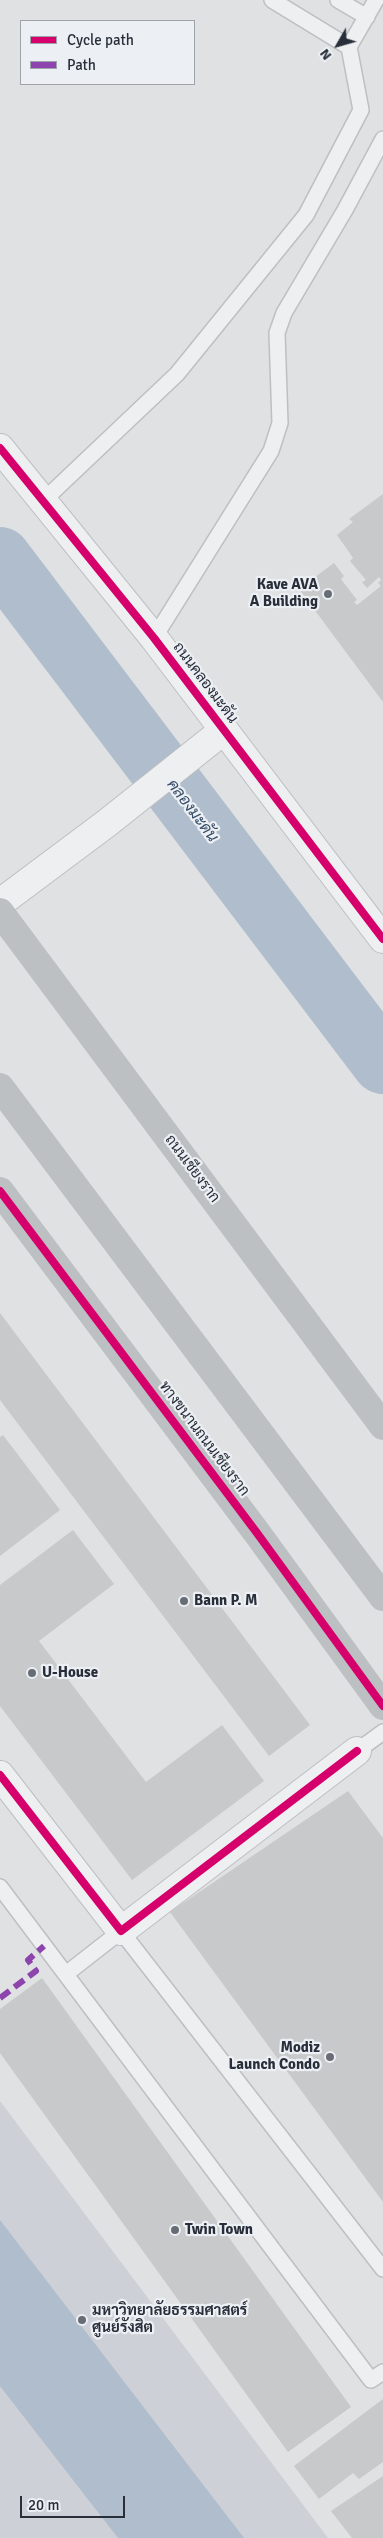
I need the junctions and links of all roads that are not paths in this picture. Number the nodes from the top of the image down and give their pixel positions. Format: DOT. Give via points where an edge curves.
graph roads {
  1 [pos="272,0"];
  2 [pos="338,0"];
  3 [pos="376,0"];
  4 [pos="366,17"];
  5 [pos="349,47"];
  6 [pos="383,139"];
  7 [pos="0,448"];
  8 [pos="43,501"];
  9 [pos="154,638"];
  10 [pos="215,737"];
  11 [pos="0,903"];
  12 [pos="0,912"];
  13 [pos="383,939"];
  14 [pos="0,1087"];
  15 [pos="0,1190"];
  16 [pos="383,1426"];
  17 [pos="383,1597"];
  18 [pos="383,1706"];
  19 [pos="383,1732"];
  20 [pos="357,1751"];
  21 [pos="0,1775"];
  22 [pos="2,1894"];
  23 [pos="121,1931"];
  24 [pos="66,1974"];
  25 [pos="383,2268"];
  26 [pos="383,2372"];
  1 -- 5 [label="lane"];
  2 -- 4 [label="lane"];
  3 -- 4 [label="lane"];
  4 -- 5 [label="lane"];
  5 -- 8 [label="lane" via="361,110 306,215 177,374"];
  6 -- 9 [label="lane" via="284,314 277,333 280,423 271,451"];
  7 -- 8 [label="street, ถนนคลองมะดัน"];
  8 -- 9 [label="street, ถนนคลองมะดัน"];
  9 -- 10 [label="street, ถนนคลองมะดัน"];
  10 -- 11 [label="street"];
  10 -- 13 [label="street, ถนนคลองมะดัน"];
  12 -- 16 [label="main road, ถนนเชียงราก"];
  14 -- 17 [label="main road"];
  15 -- 18 [label="main road, ทางขนานถนนเชียงราก"];
  19 -- 20 [label="lane"];
  20 -- 23 [label="street"];
  21 -- 23 [label="street"];
  22 -- 24 [label="lane"];
  23 -- 24 [label="lane"];
  23 -- 25 [label="lane"];
  24 -- 26 [label="lane" via="371,2380"];
}
